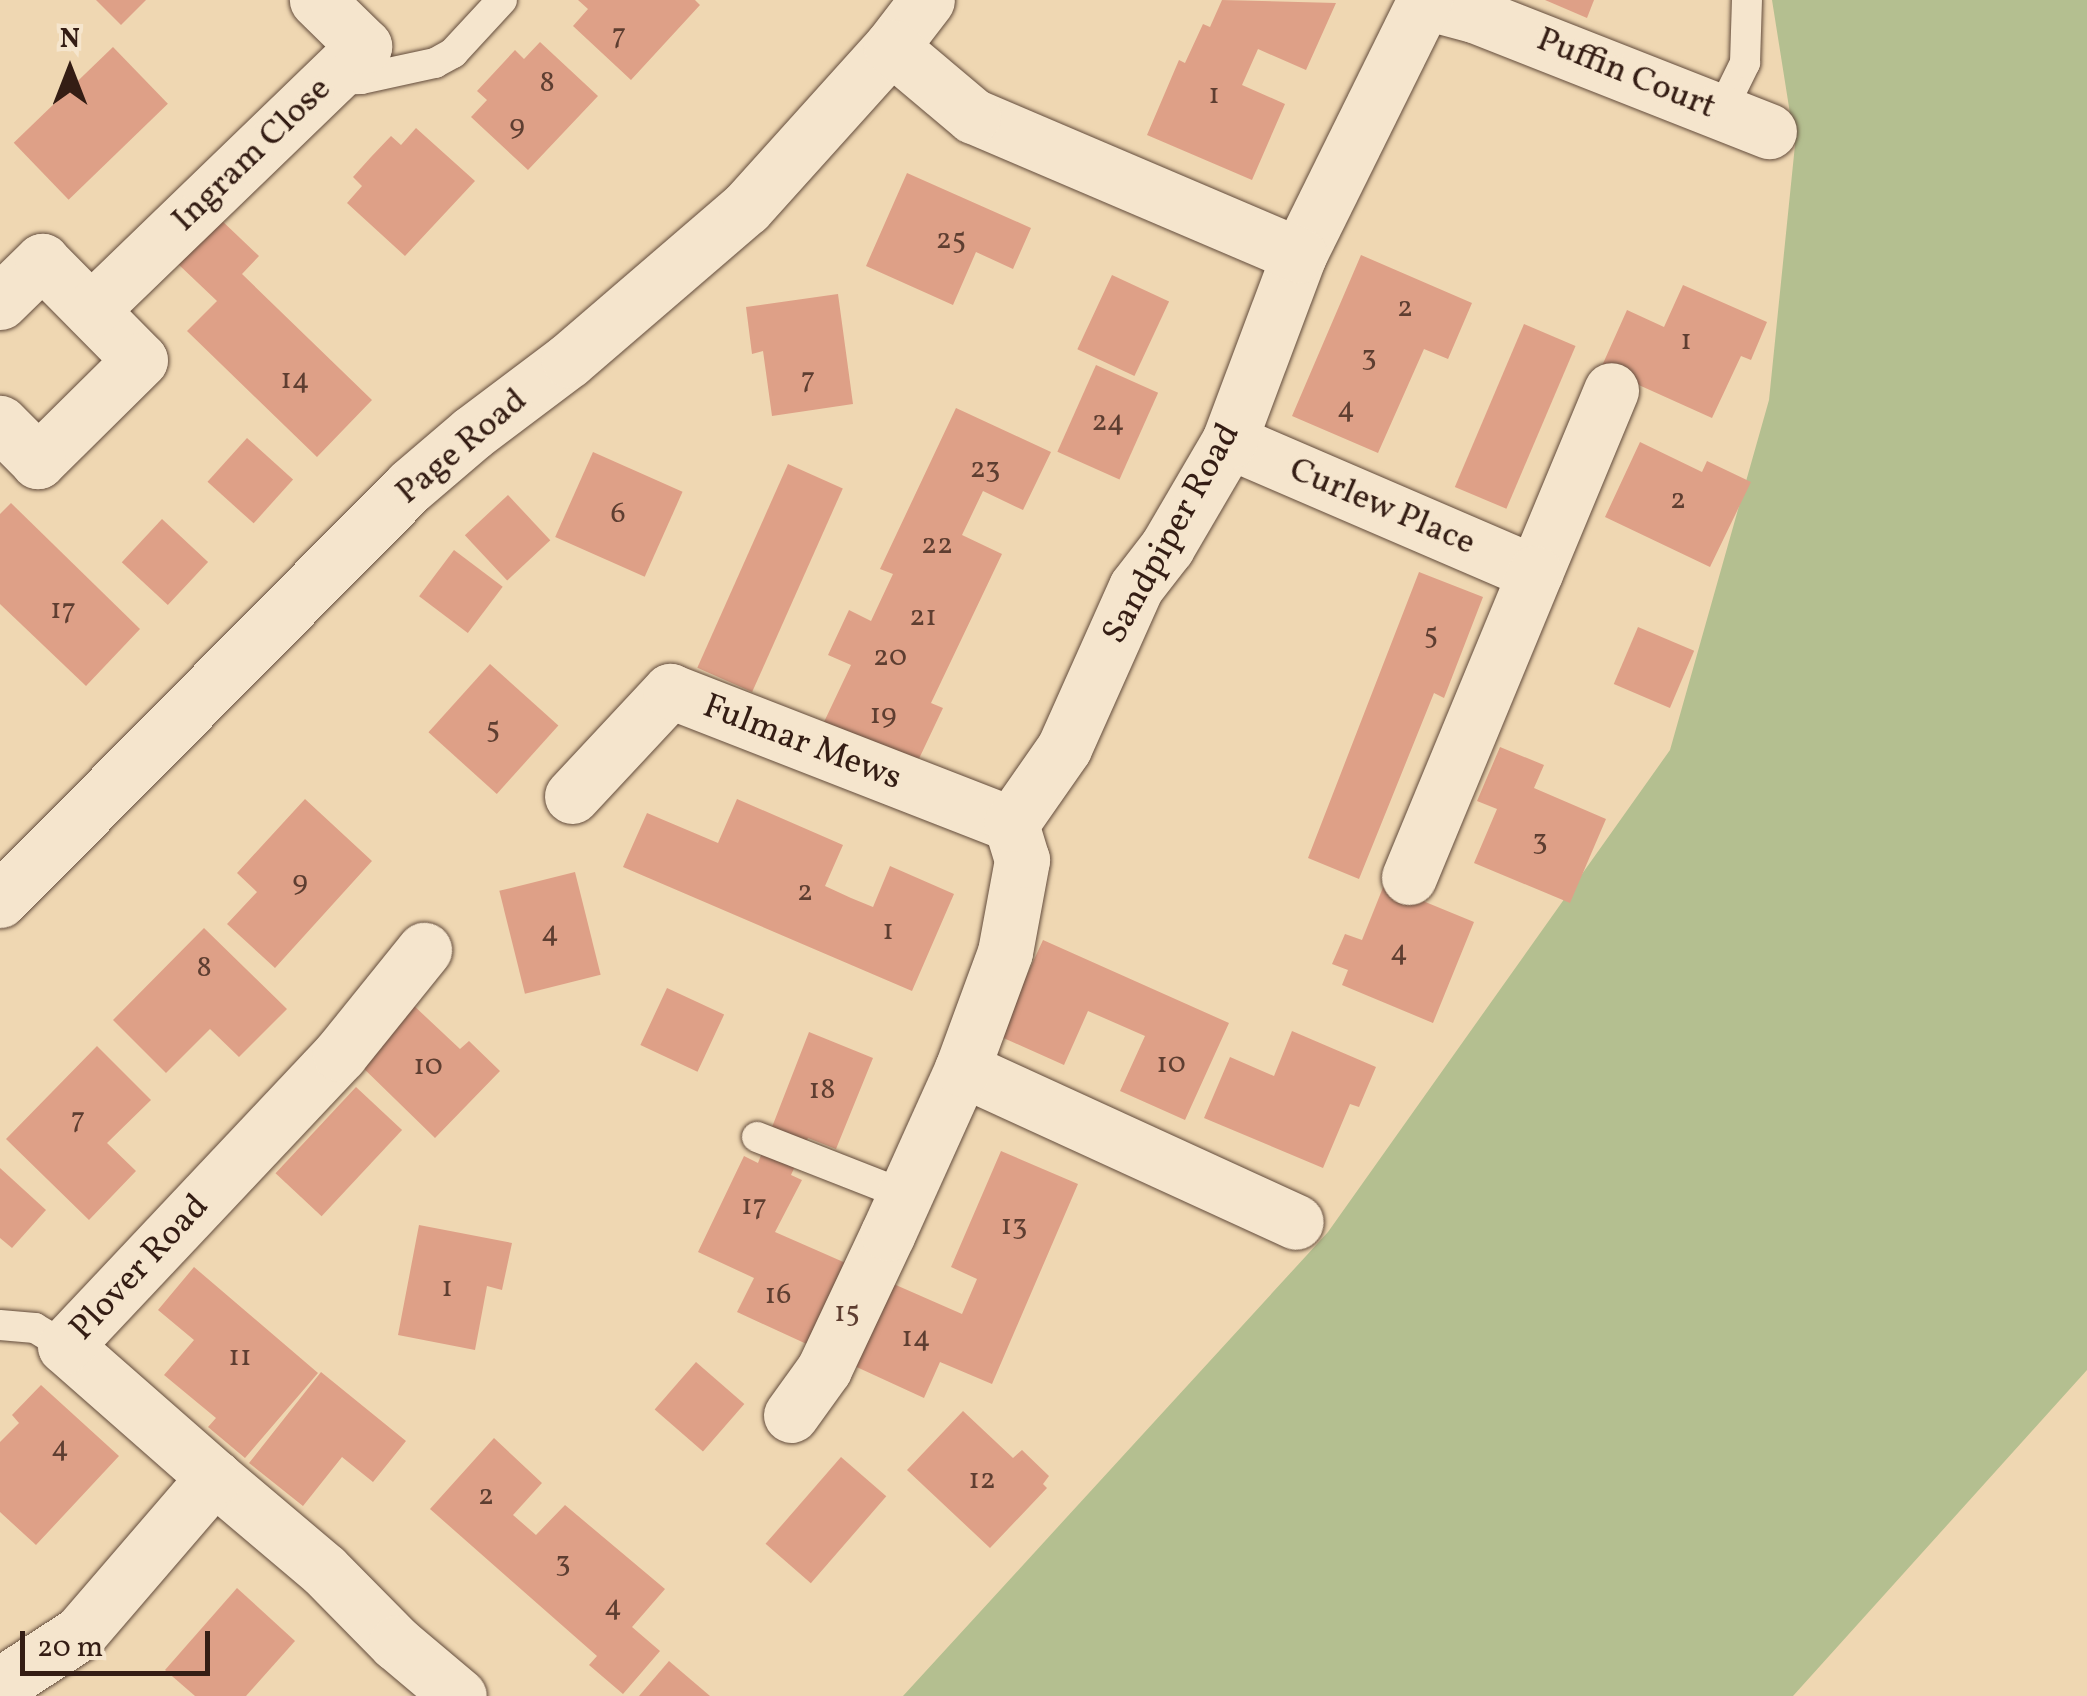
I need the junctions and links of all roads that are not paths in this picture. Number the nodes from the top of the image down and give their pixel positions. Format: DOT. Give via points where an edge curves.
graph roads {
  1 [pos="316,0"];
  2 [pos="502,0"];
  3 [pos="927,0"];
  4 [pos="1747,0"];
  5 [pos="1425,1"];
  6 [pos="891,48"];
  7 [pos="328,80"];
  8 [pos="1745,121"];
  9 [pos="1299,255"];
  10 [pos="0,302"];
  11 [pos="91,310"];
  12 [pos="1611,390"];
  13 [pos="0,423"];
  14 [pos="1228,441"];
  15 [pos="1536,573"];
  16 [pos="572,796"];
  17 [pos="1011,824"];
  18 [pos="1408,877"];
  19 [pos="3,890"];
  20 [pos="424,950"];
  21 [pos="962,1069"];
  22 [pos="757,1136"];
  23 [pos="905,1194"];
  24 [pos="1296,1222"];
  25 [pos="0,1325"];
  26 [pos="65,1346"];
  27 [pos="792,1415"];
  28 [pos="214,1478"];
  29 [pos="0,1685"];
  30 [pos="459,1696"];
  1 -- 7 [label="street, Ingram Close" via="364,46"];
  2 -- 7 [label="lane" via="453,53 435,63"];
  3 -- 6 [label="street, Page Road"];
  4 -- 8 [label="lane"];
  5 -- 8 [label="street, Puffin Court"];
  5 -- 9 [label="street, Puffin Court"];
  6 -- 9 [label="street" via="974,116"];
  6 -- 19 [label="street, Page Road" via="746,208 410,486"];
  7 -- 11 [label="street, Ingram Close"];
  9 -- 14 [label="street, Sandpiper Road"];
  10 -- 11 [label="street" via="42,261"];
  11 -- 13 [label="street" via="140,360 38,461"];
  12 -- 15 [label="street"];
  14 -- 15 [label="street, Curlew Place"];
  14 -- 17 [label="street, Sandpiper Road" via="1168,547 1136,587 1064,748"];
  15 -- 18 [label="street"];
  16 -- 17 [label="street, Fulmar Mews" via="670,691"];
  17 -- 21 [label="street" via="1022,860 1017,904"];
  20 -- 26 [label="street, Plover Road" via="340,1054"];
  21 -- 23 [label="street"];
  21 -- 24 [label="street"];
  22 -- 23 [label="lane"];
  23 -- 27 [label="street" via="824,1369"];
  25 -- 26 [label="lane" via="35,1328"];
  26 -- 28 [label="street, Plover Road"];
  28 -- 29 [label="street" via="80,1632"];
  28 -- 30 [label="street, Plover Road"];
}
